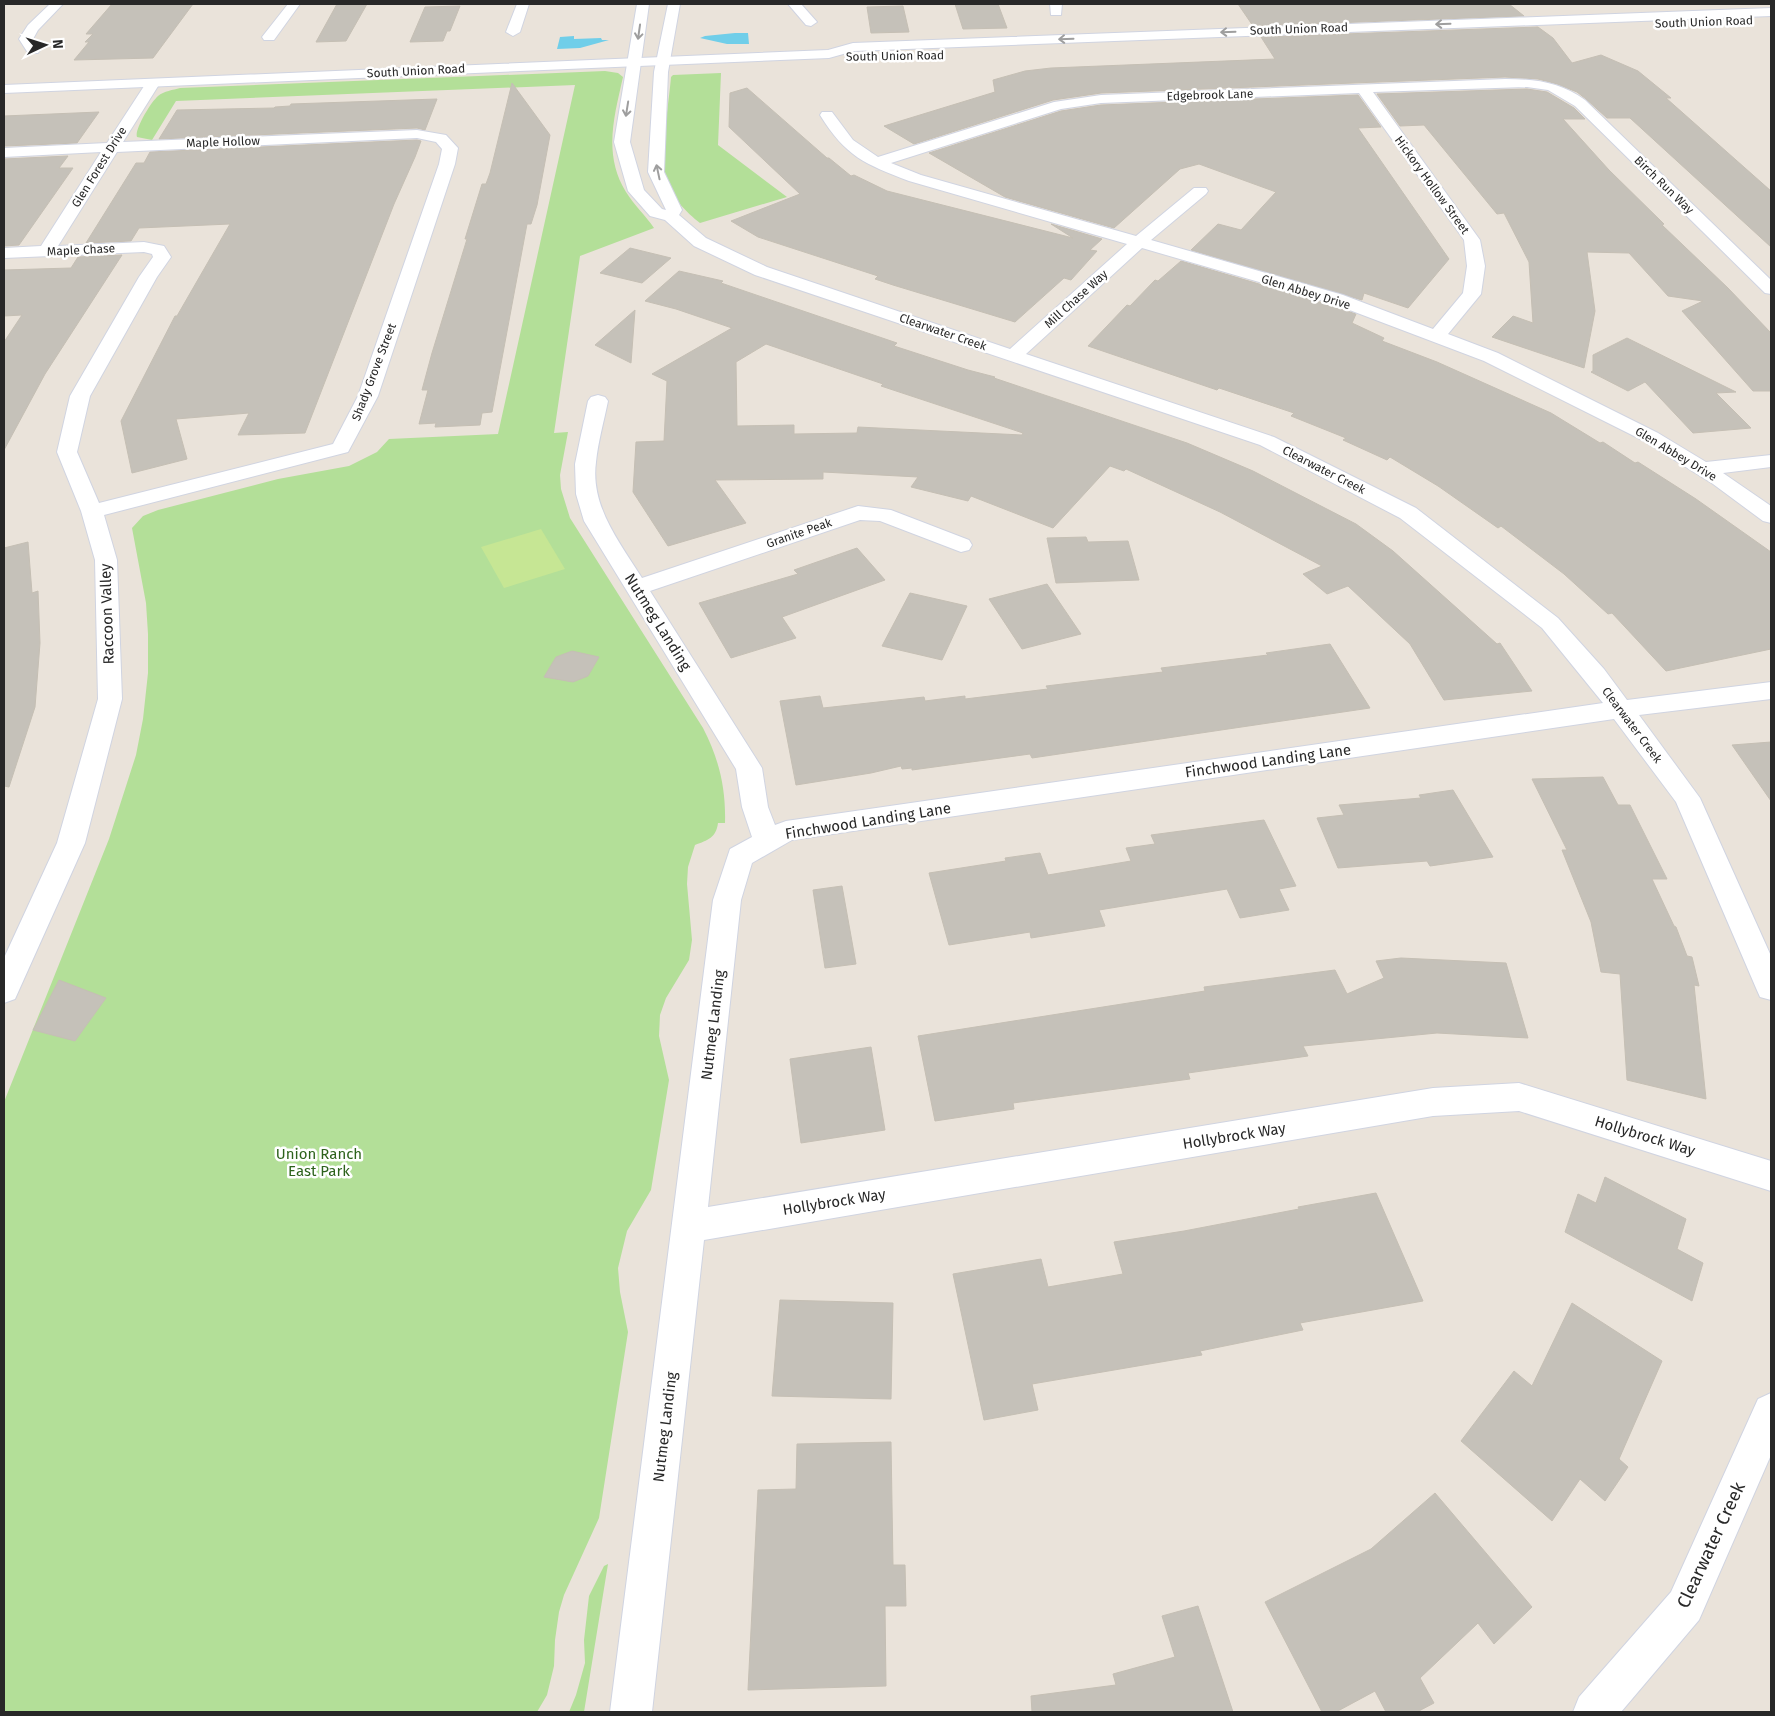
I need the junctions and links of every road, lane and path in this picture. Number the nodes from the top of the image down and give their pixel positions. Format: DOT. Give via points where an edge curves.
graph roads {
  1 [pos="57,4"];
  2 [pos="294,4"];
  3 [pos="523,4"];
  4 [pos="643,4"];
  5 [pos="674,4"];
  6 [pos="794,4"];
  7 [pos="1771,12"];
  8 [pos="1683,20"];
  9 [pos="1771,20"];
  10 [pos="811,22"];
  11 [pos="513,32"];
  12 [pos="269,37"];
  13 [pos="33,50"];
  14 [pos="664,60"];
  15 [pos="635,61"];
  16 [pos="153,83"];
  17 [pos="1553,86"];
  18 [pos="4,89"];
  19 [pos="1363,89"];
  20 [pos="827,115"];
  21 [pos="441,138"];
  22 [pos="112,147"];
  23 [pos="4,152"];
  24 [pos="877,162"];
  25 [pos="1200,191"];
  26 [pos="670,216"];
  27 [pos="1138,243"];
  28 [pos="158,250"];
  29 [pos="46,251"];
  30 [pos="4,253"];
  31 [pos="1771,289"];
  32 [pos="1436,337"];
  33 [pos="1013,356"];
  34 [pos="598,400"];
  35 [pos="1771,461"];
  36 [pos="1703,470"];
  37 [pos="92,511"];
  38 [pos="1771,516"];
  39 [pos="961,545"];
  40 [pos="637,588"];
  41 [pos="1771,690"];
  42 [pos="1621,709"];
  43 [pos="767,842"];
  44 [pos="1771,988"];
  45 [pos="4,990"];
  46 [pos="1771,1176"];
  47 [pos="688,1226"];
  48 [pos="1771,1412"];
  49 [pos="1606,1708"];
  50 [pos="631,1712"];
  1 -- 13 [label="street" via="26,39"];
  2 -- 12 [label="street"];
  3 -- 11 [label="street"];
  4 -- 15 [label="street, Clearwater Creek, one-way"];
  5 -- 14 [label="street"];
  6 -- 10 [label="street"];
  7 -- 8 [label="street, South Union Road"];
  8 -- 9 [label="street, South Union Road"];
  8 -- 14 [label="street, South Union Road" via="847,59 828,54"];
  14 -- 15 [label="street, South Union Road"];
  26 -- 14 [label="street, one-way" via="674,210 656,172"];
  15 -- 16 [label="street, South Union Road"];
  15 -- 26 [label="street, Clearwater Creek, one-way" via="622,142 636,191 656,213"];
  16 -- 18 [label="street, South Union Road"];
  16 -- 22 [label="street, Glen Forest Drive"];
  17 -- 19 [label="street, Edgebrook Lane" via="1505,83"];
  17 -- 31 [label="street, Birch Run Way" via="1580,103"];
  19 -- 24 [label="street, Edgebrook Lane" via="1100,99 1059,105"];
  19 -- 32 [label="street, Hickory Hollow Street" via="1472,240 1476,266 1472,294"];
  20 -- 24 [label="street, Glen Abbey Drive" via="840,136"];
  21 -- 22 [label="street, Maple Hollow" via="418,134"];
  21 -- 37 [label="street, Shady Grove Street" via="450,148 447,164 368,396 341,448"];
  22 -- 23 [label="street, Maple Hollow"];
  22 -- 29 [label="street, Glen Forest Drive"];
  24 -- 27 [label="street, Glen Abbey Drive" via="942,187"];
  25 -- 27 [label="street, Mill Chase Way"];
  26 -- 33 [label="street, Clearwater Creek" via="700,242 761,271"];
  27 -- 32 [label="street, Glen Abbey Drive" via="1336,300"];
  27 -- 33 [label="street, Mill Chase Way"];
  28 -- 29 [label="street, Maple Chase" via="144,247"];
  28 -- 37 [label="street, Raccoon Valley" via="162,258 80,396 67,452"];
  29 -- 30 [label="street, Maple Chase"];
  32 -- 36 [label="street, Glen Abbey Drive" via="1491,358 1571,397 1650,437"];
  33 -- 42 [label="street, Clearwater Creek" via="1267,441 1408,514 1550,623"];
  34 -- 40 [label="street, Nutmeg Landing" via="585,464 587,494 596,522"];
  35 -- 36 [label="street"];
  36 -- 38 [label="street, Glen Abbey Drive"];
  37 -- 45 [label="street, Raccoon Valley" via="106,560 110,699 71,843"];
  39 -- 40 [label="street, Granite Peak" via="882,515 858,513"];
  40 -- 43 [label="street, Nutmeg Landing" via="749,768 755,808"];
  41 -- 42 [label="street, Finchwood Landing Lane"];
  42 -- 43 [label="street, Finchwood Landing Lane" via="786,832"];
  42 -- 44 [label="street, Clearwater Creek" via="1687,798"];
  43 -- 47 [label="street, Nutmeg Landing" via="740,857 728,900"];
  46 -- 47 [label="street, Hollybrock Way" via="1519,1097 1433,1102"];
  47 -- 50 [label="street, Nutmeg Landing"];
  48 -- 49 [label="street, Clearwater Creek" via="1685,1606"];
}
